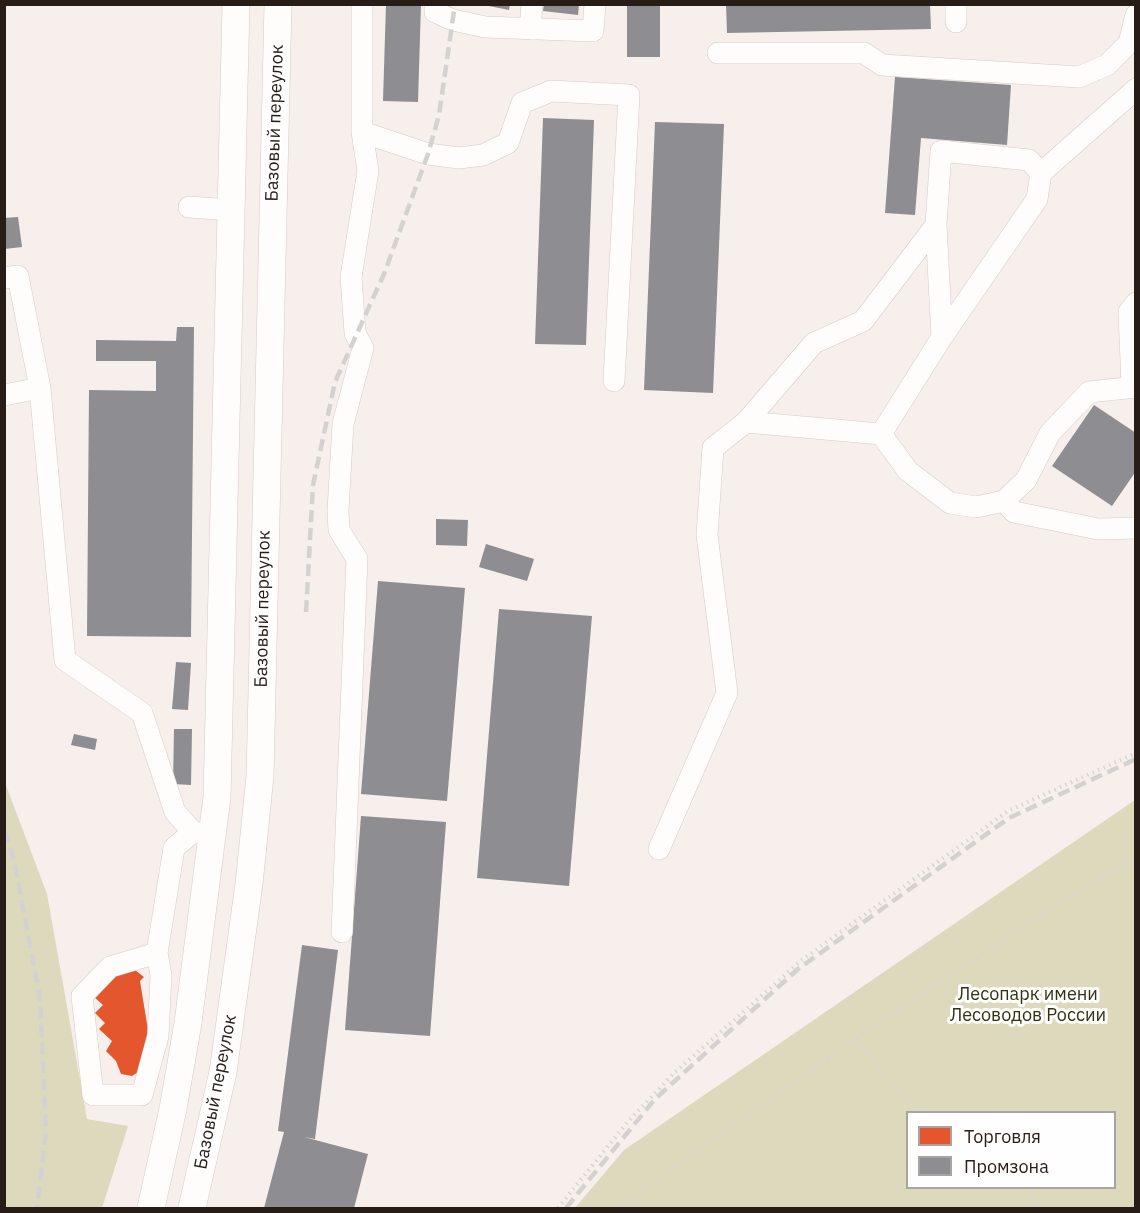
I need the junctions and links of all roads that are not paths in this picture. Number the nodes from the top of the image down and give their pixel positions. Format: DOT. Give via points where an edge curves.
graph roads {
  1 [pos="236,4"];
  2 [pos="278,4"];
  3 [pos="362,4"];
  4 [pos="435,4"];
  5 [pos="532,4"];
  6 [pos="595,4"];
  7 [pos="1136,15"];
  8 [pos="530,29"];
  9 [pos="718,52"];
  10 [pos="1136,89"];
  11 [pos="362,132"];
  12 [pos="1041,173"];
  13 [pos="189,207"];
  14 [pos="231,210"];
  15 [pos="936,225"];
  16 [pos="4,278"];
  17 [pos="1136,303"];
  18 [pos="942,337"];
  19 [pos="614,381"];
  20 [pos="1134,387"];
  21 [pos="40,388"];
  22 [pos="4,395"];
  23 [pos="746,422"];
  24 [pos="881,434"];
  25 [pos="1004,501"];
  26 [pos="1136,528"];
  27 [pos="203,834"];
  28 [pos="659,849"];
  29 [pos="342,932"];
  30 [pos="157,953"];
  31 [pos="151,1209"];
  32 [pos="192,1209"];
  1 -- 14 [label="main road"];
  2 -- 32 [label="main road, Базовый переулок" via="260,776 223,1072"];
  3 -- 11 [label="street"];
  4 -- 8 [label="street" via="435,12 453,20 485,27"];
  5 -- 8 [label="street"];
  6 -- 8 [label="street" via="593,31"];
  7 -- 9 [label="street" via="1129,43 1107,65 1079,76 882,65 864,53"];
  10 -- 12 [label="street"];
  11 -- 19 [label="street" via="428,154 459,158 483,155 508,143 522,104 551,91 629,95"];
  11 -- 29 [label="street" via="368,171 351,277 355,333 363,348 343,424 338,510 339,530 357,559"];
  12 -- 15 [label="street" via="1029,160 941,151"];
  12 -- 18 [label="street" via="1036,199"];
  13 -- 14 [label="street"];
  14 -- 27 [label="main road" via="219,761"];
  15 -- 18 [label="street"];
  15 -- 23 [label="street" via="863,321 814,343"];
  16 -- 21 [label="street" via="18,276"];
  17 -- 20 [label="street" via="1129,312"];
  18 -- 24 [label="street"];
  20 -- 25 [label="street" via="1089,392 1050,433 1026,480"];
  21 -- 22 [label="street"];
  21 -- 27 [label="street" via="65,660 142,714 175,812"];
  23 -- 24 [label="street"];
  23 -- 28 [label="street" via="713,448 707,535 727,693"];
  24 -- 25 [label="street" via="908,471 950,503 976,507"];
  25 -- 26 [label="street" via="1014,512 1098,529"];
  27 -- 30 [label="street" via="174,848"];
  27 -- 31 [label="main road" via="188,1023"];
  30 -- 30 [label="street" via="161,975 158,1036 142,1095 93,1095 82,996 110,967"];
}
